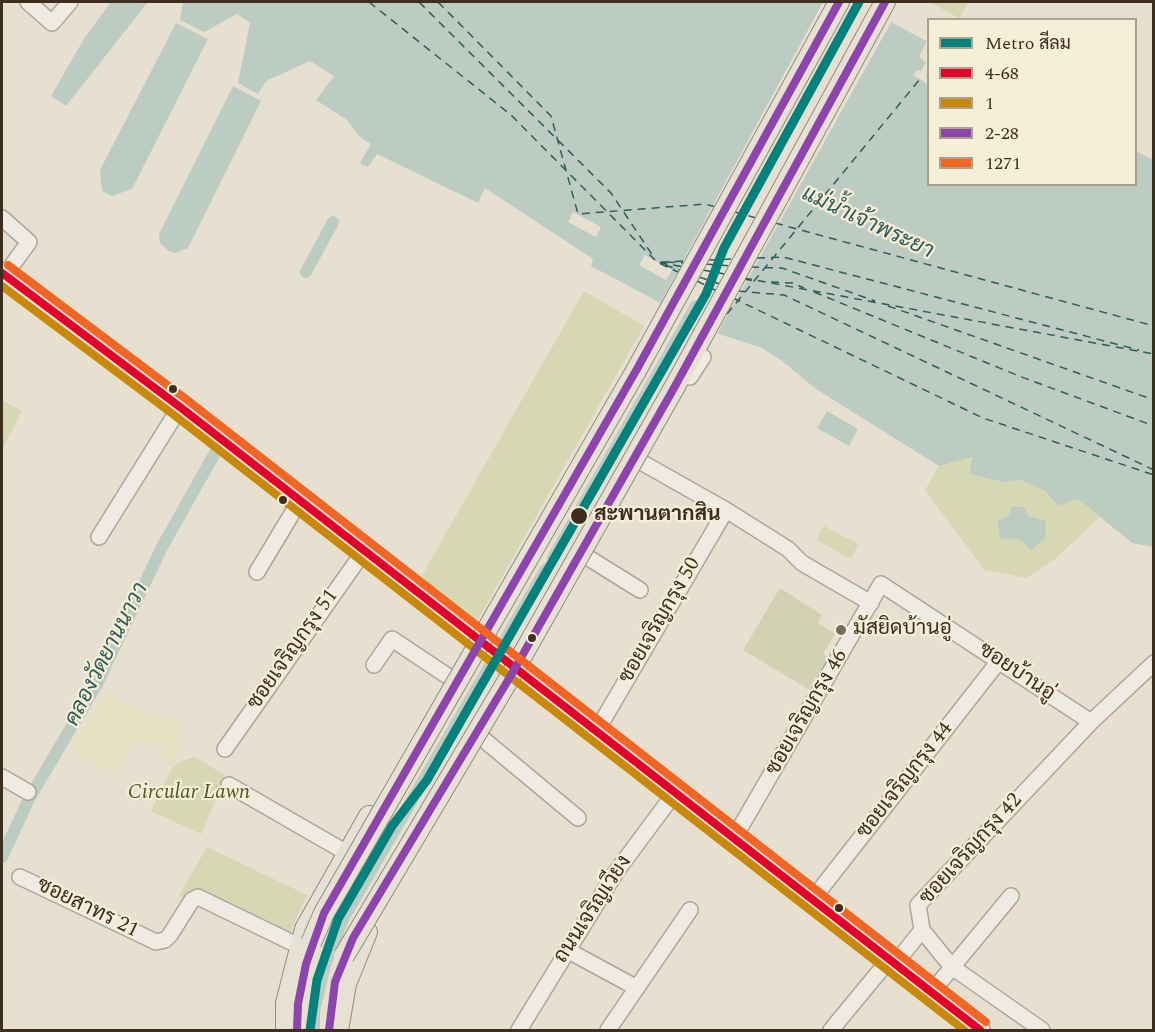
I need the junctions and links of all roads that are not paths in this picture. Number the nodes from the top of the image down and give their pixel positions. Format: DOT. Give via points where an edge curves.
graph roads {
  1 [pos="28,2"];
  2 [pos="70,2"];
  3 [pos="839,2"];
  4 [pos="885,2"];
  5 [pos="2,218"];
  6 [pos="3,274"];
  7 [pos="702,357"];
  8 [pos="180,407"];
  9 [pos="641,462"];
  10 [pos="299,502"];
  11 [pos="726,510"];
  12 [pos="99,537"];
  13 [pos="364,551"];
  14 [pos="587,557"];
  15 [pos="257,572"];
  16 [pos="881,585"];
  17 [pos="640,590"];
  18 [pos="871,603"];
  19 [pos="478,642"];
  20 [pos="999,661"];
  21 [pos="1154,663"];
  22 [pos="374,665"];
  23 [pos="513,669"];
  24 [pos="449,677"];
  25 [pos="1091,722"];
  26 [pos="596,732"];
  27 [pos="483,739"];
  28 [pos="225,749"];
  29 [pos="2,777"];
  30 [pos="229,785"];
  31 [pos="28,792"];
  32 [pos="674,794"];
  33 [pos="578,818"];
  34 [pos="733,840"];
  35 [pos="347,853"];
  36 [pos="20,877"];
  37 [pos="1011,896"];
  38 [pos="812,900"];
  39 [pos="690,910"];
  40 [pos="922,930"];
  41 [pos="305,945"];
  42 [pos="567,950"];
  43 [pos="891,963"];
  44 [pos="952,967"];
  45 [pos="637,988"];
  46 [pos="930,994"];
  47 [pos="286,1030"];
  48 [pos="297,1030"];
  49 [pos="329,1030"];
  50 [pos="339,1030"];
  51 [pos="519,1030"];
  52 [pos="608,1030"];
  53 [pos="831,1030"];
  54 [pos="980,1030"];
  55 [pos="1042,1030"];
  1 -- 2 [label="street" via="52,23"];
  3 -- 41 [label="main road, bridge" via="631,379"];
  4 -- 49 [label="main road, bridge" via="674,388 510,677 344,956 335,982"];
  5 -- 6 [label="street" via="29,242"];
  6 -- 8 [label="main road"];
  7 -- 9 [label="street"];
  8 -- 10 [label="main road"];
  8 -- 12 [label="street"];
  9 -- 11 [label="street"];
  9 -- 14 [label="street"];
  10 -- 13 [label="main road"];
  10 -- 15 [label="street"];
  11 -- 18 [label="street" via="788,549 802,563"];
  11 -- 26 [label="street, ซอยเจริญกรุง 50"];
  13 -- 19 [label="main road"];
  13 -- 28 [label="street, ซอยเจริญกรุง 51"];
  14 -- 17 [label="street"];
  14 -- 23 [label="street"];
  16 -- 18 [label="street, ซอยเจริญกรุง 46"];
  16 -- 20 [label="street, ซอยบ้านอู่"];
  18 -- 34 [label="street, ซอยเจริญกรุง 46"];
  19 -- 23 [label="main road"];
  19 -- 24 [label="main road"];
  20 -- 25 [label="street, ซอยบ้านอู่"];
  20 -- 38 [label="street, ซอยเจริญกรุง 44"];
  21 -- 25 [label="street, ซอยเจริญกรุง 42"];
  22 -- 24 [label="street" via="392,639"];
  23 -- 26 [label="main road"];
  23 -- 27 [label="main road"];
  24 -- 35 [label="main road"];
  25 -- 40 [label="street, ซอยเจริญกรุง 42" via="919,904"];
  26 -- 32 [label="main road"];
  27 -- 33 [label="street"];
  27 -- 50 [label="main road" via="359,947 346,984"];
  29 -- 31 [label="street"];
  30 -- 35 [label="street"];
  32 -- 34 [label="main road"];
  32 -- 42 [label="street, ถนนเจริญเวียง" via="616,872"];
  34 -- 38 [label="main road"];
  35 -- 41 [label="main road" via="311,914"];
  36 -- 41 [label="street, ซอยสาทร 21" via="156,942 170,935 192,900 198,897"];
  37 -- 44 [label="street"];
  38 -- 43 [label="main road"];
  39 -- 45 [label="street"];
  40 -- 43 [label="street"];
  40 -- 44 [label="street, ซอยเจริญกรุง 42"];
  41 -- 47 [label="main road" via="286,1003"];
  41 -- 48 [label="main road"];
  42 -- 45 [label="street"];
  42 -- 51 [label="street, ถนนเจริญเวียง"];
  43 -- 46 [label="main road"];
  43 -- 53 [label="street"];
  44 -- 46 [label="street"];
  44 -- 55 [label="street, ซอยเจริญกรุง 42"];
  45 -- 52 [label="street"];
  46 -- 54 [label="main road"];
}
